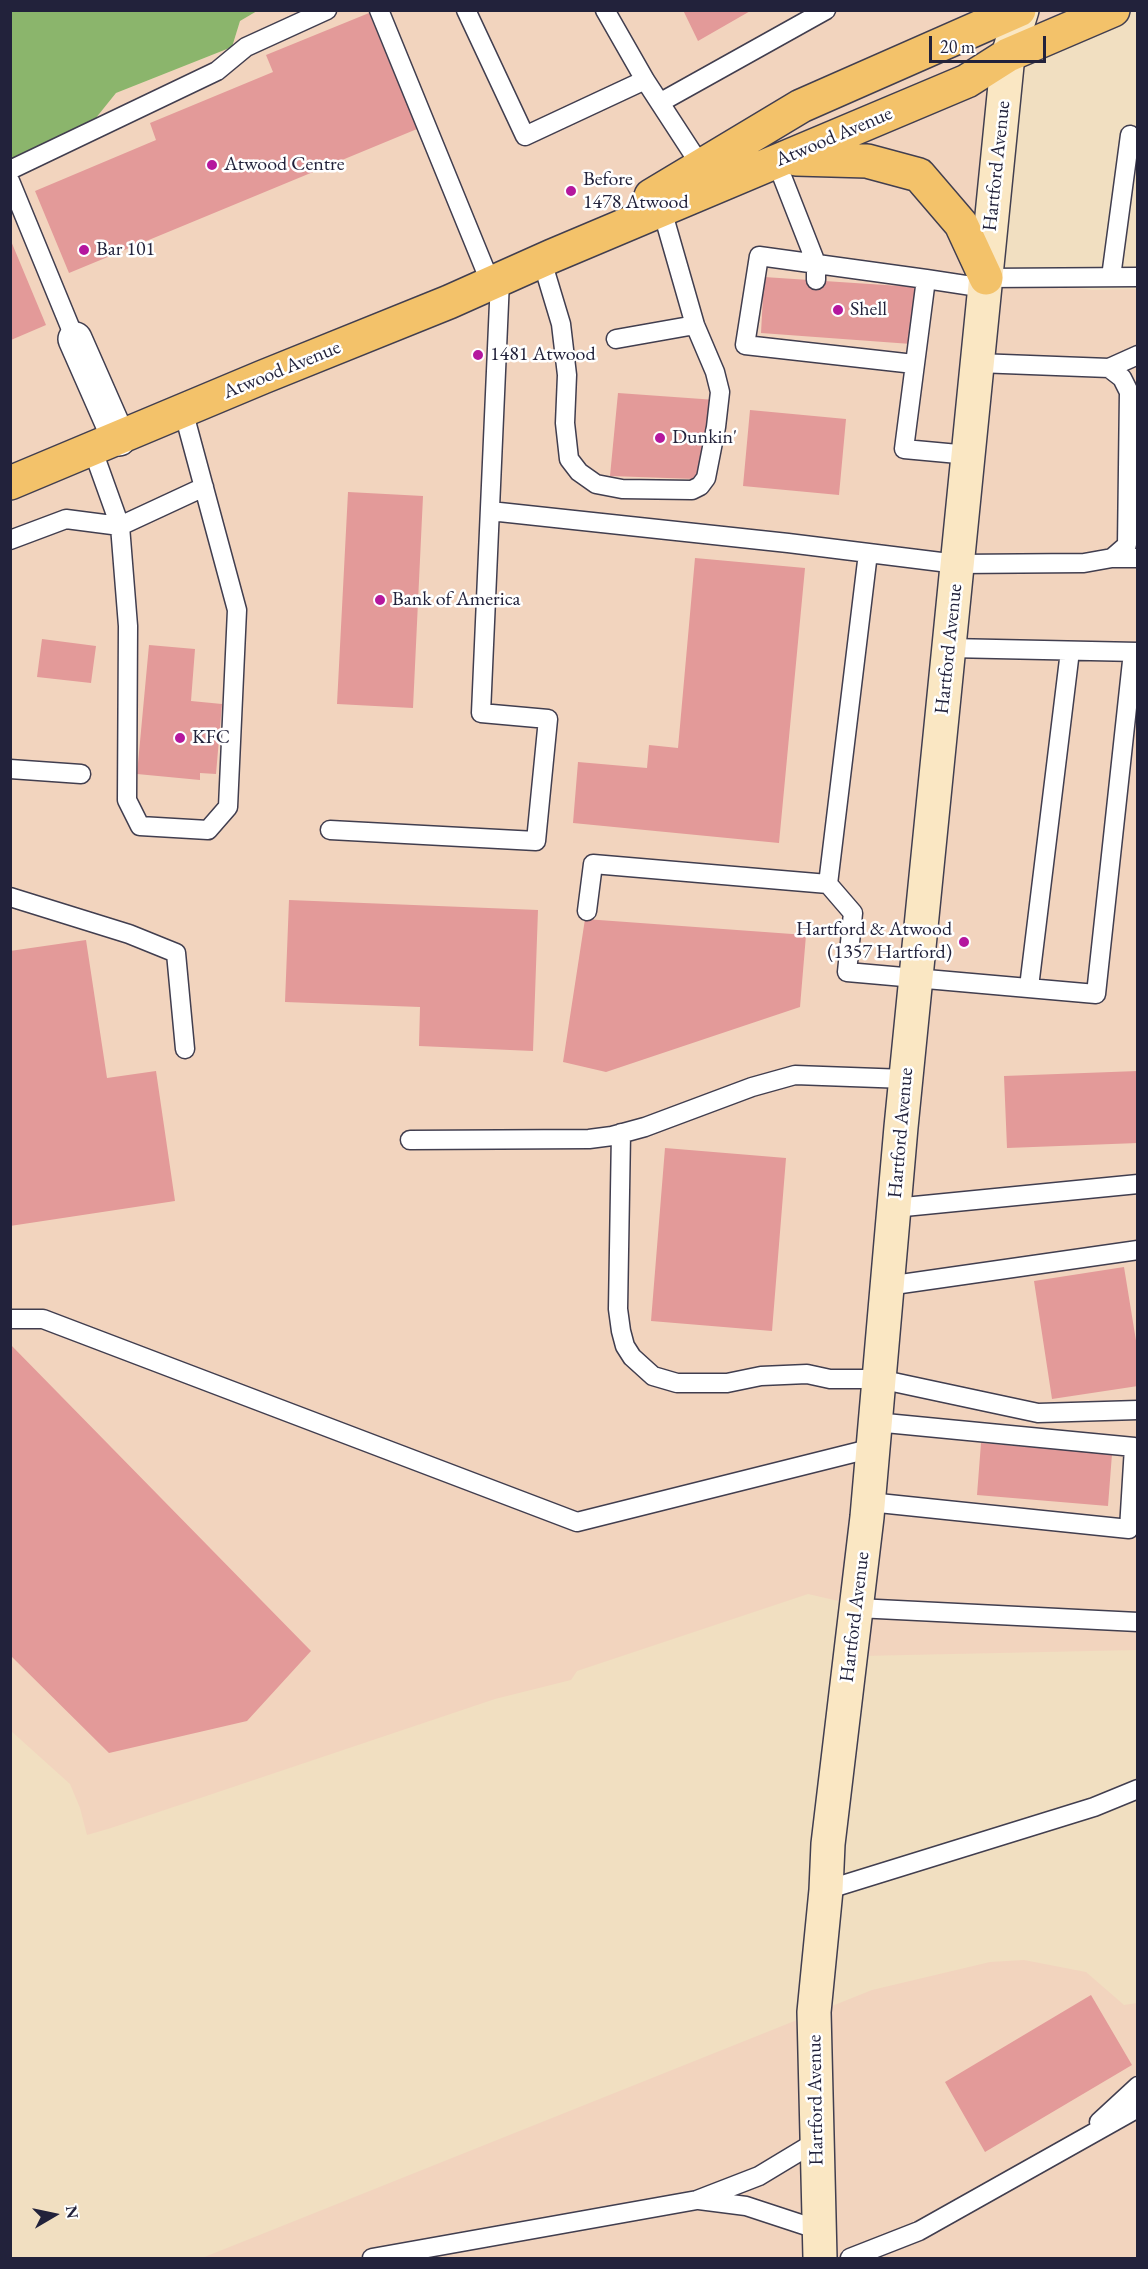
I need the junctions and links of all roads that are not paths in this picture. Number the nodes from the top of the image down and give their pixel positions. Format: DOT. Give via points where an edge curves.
graph roads {
  1 [pos="327,10"];
  2 [pos="379,10"];
  3 [pos="466,10"];
  4 [pos="605,10"];
  5 [pos="826,10"];
  6 [pos="1021,10"];
  7 [pos="1113,10"];
  8 [pos="1008,55"];
  9 [pos="645,80"];
  10 [pos="661,102"];
  11 [pos="1130,135"];
  12 [pos="779,160"];
  13 [pos="701,166"];
  14 [pos="10,170"];
  15 [pos="10,181"];
  16 [pos="662,210"];
  17 [pos="547,259"];
  18 [pos="816,272"];
  19 [pos="1111,278"];
  20 [pos="1137,278"];
  21 [pos="926,279"];
  22 [pos="495,282"];
  23 [pos="986,283"];
  24 [pos="695,325"];
  25 [pos="75,339"];
  26 [pos="616,339"];
  27 [pos="1137,355"];
  28 [pos="977,363"];
  29 [pos="914,364"];
  30 [pos="1109,368"];
  31 [pos="183,410"];
  32 [pos="105,443"];
  33 [pos="969,455"];
  34 [pos="10,483"];
  35 [pos="204,487"];
  36 [pos="490,511"];
  37 [pos="120,526"];
  38 [pos="10,540"];
  39 [pos="868,553"];
  40 [pos="1112,558"];
  41 [pos="1137,558"];
  42 [pos="957,564"];
  43 [pos="949,648"];
  44 [pos="1070,651"];
  45 [pos="1135,652"];
  46 [pos="10,769"];
  47 [pos="81,774"];
  48 [pos="330,830"];
  49 [pos="828,884"];
  50 [pos="10,897"];
  51 [pos="587,911"];
  52 [pos="916,977"];
  53 [pos="1029,987"];
  54 [pos="185,1049"];
  55 [pos="906,1078"];
  56 [pos="621,1133"];
  57 [pos="410,1140"];
  58 [pos="1137,1185"];
  59 [pos="894,1208"];
  60 [pos="1137,1250"];
  61 [pos="887,1286"];
  62 [pos="10,1318"];
  63 [pos="879,1378"];
  64 [pos="1137,1410"];
  65 [pos="874,1435"];
  66 [pos="868,1502"];
  67 [pos="857,1608"];
  68 [pos="1137,1622"];
  69 [pos="1137,1789"];
  70 [pos="826,1890"];
  71 [pos="1137,2086"];
  72 [pos="1137,2108"];
  73 [pos="817,2141"];
  74 [pos="1074,2144"];
  75 [pos="697,2200"];
  76 [pos="819,2244"];
  77 [pos="372,2259"];
  78 [pos="850,2259"];
  1 -- 14 [label="lane" via="246,46 217,71"];
  2 -- 22 [label="lane"];
  3 -- 9 [label="lane" via="525,136"];
  4 -- 9 [label="lane"];
  5 -- 10 [label="lane"];
  6 -- 8 [label="main road, Hartford Avenue"];
  6 -- 13 [label="main road, Atwood Avenue" via="801,106"];
  7 -- 8 [label="main road, Atwood Avenue"];
  8 -- 12 [label="main road, Atwood Avenue" via="967,81"];
  8 -- 23 [label="main road, Hartford Avenue"];
  9 -- 10 [label="lane"];
  10 -- 13 [label="lane"];
  11 -- 19 [label="lane"];
  12 -- 16 [label="main road, Atwood Avenue"];
  12 -- 18 [label="lane"];
  12 -- 23 [label="main road" via="867,161 919,176 961,224"];
  13 -- 17 [label="main road, Atwood Avenue"];
  15 -- 25 [label="lane"];
  16 -- 17 [label="main road, Atwood Avenue"];
  16 -- 24 [label="lane"];
  17 -- 22 [label="main road, Atwood Avenue"];
  17 -- 24 [label="lane" via="567,375 565,423 569,459 596,484 684,491 700,486 706,478 720,392"];
  18 -- 21 [label="lane"];
  18 -- 29 [label="lane" via="759,256 745,345 857,349"];
  19 -- 20 [label="lane"];
  19 -- 23 [label="lane"];
  21 -- 23 [label="lane"];
  21 -- 29 [label="lane"];
  22 -- 31 [label="main road, Atwood Avenue"];
  22 -- 36 [label="lane"];
  23 -- 28 [label="main road, Hartford Avenue"];
  24 -- 26 [label="lane"];
  25 -- 32 [label="street"];
  27 -- 30 [label="lane"];
  28 -- 30 [label="lane"];
  28 -- 33 [label="main road, Hartford Avenue"];
  29 -- 33 [label="lane" via="904,449"];
  30 -- 40 [label="lane" via="1122,378 1128,392 1127,545"];
  31 -- 32 [label="main road, Atwood Avenue"];
  31 -- 35 [label="lane"];
  32 -- 34 [label="main road, Atwood Avenue"];
  32 -- 37 [label="lane"];
  33 -- 42 [label="main road, Hartford Avenue"];
  35 -- 37 [label="lane"];
  35 -- 37 [label="lane" via="237,610 228,807 208,830 140,826 127,800 128,626"];
  36 -- 39 [label="lane"];
  36 -- 48 [label="lane" via="481,713 548,719 536,841"];
  37 -- 38 [label="lane" via="66,519"];
  39 -- 42 [label="lane"];
  39 -- 49 [label="lane"];
  40 -- 41 [label="lane"];
  40 -- 42 [label="lane" via="1084,563"];
  42 -- 43 [label="main road, Hartford Avenue"];
  43 -- 44 [label="lane"];
  43 -- 52 [label="main road, Hartford Avenue"];
  44 -- 45 [label="lane"];
  44 -- 53 [label="lane"];
  45 -- 53 [label="lane" via="1096,994"];
  46 -- 47 [label="lane"];
  49 -- 51 [label="lane" via="593,864"];
  49 -- 52 [label="lane" via="852,913 847,972"];
  50 -- 54 [label="lane" via="176,953"];
  52 -- 53 [label="lane"];
  52 -- 55 [label="main road, Hartford Avenue"];
  55 -- 56 [label="lane" via="795,1075"];
  55 -- 59 [label="main road, Hartford Avenue"];
  56 -- 57 [label="lane" via="589,1139"];
  56 -- 63 [label="lane" via="618,1309 625,1346 643,1369 677,1383 742,1382 761,1376 807,1374"];
  58 -- 59 [label="lane"];
  59 -- 61 [label="main road, Hartford Avenue"];
  60 -- 61 [label="lane"];
  61 -- 63 [label="main road, Hartford Avenue"];
  62 -- 65 [label="lane" via="43,1319 577,1522"];
  63 -- 64 [label="lane" via="1038,1413"];
  63 -- 65 [label="main road, Hartford Avenue"];
  65 -- 66 [label="main road, Hartford Avenue"];
  65 -- 66 [label="lane" via="1134,1447 1129,1529"];
  66 -- 67 [label="main road, Hartford Avenue"];
  67 -- 68 [label="lane"];
  67 -- 70 [label="main road, Hartford Avenue" via="828,1844"];
  69 -- 70 [label="lane" via="1094,1807"];
  70 -- 73 [label="main road, Hartford Avenue" via="814,2012"];
  71 -- 74 [label="lane"];
  72 -- 74 [label="lane"];
  73 -- 75 [label="lane" via="759,2176"];
  73 -- 76 [label="main road, Hartford Avenue"];
  74 -- 78 [label="lane" via="919,2231"];
  75 -- 76 [label="lane" via="746,2206"];
  75 -- 77 [label="lane"];
}
